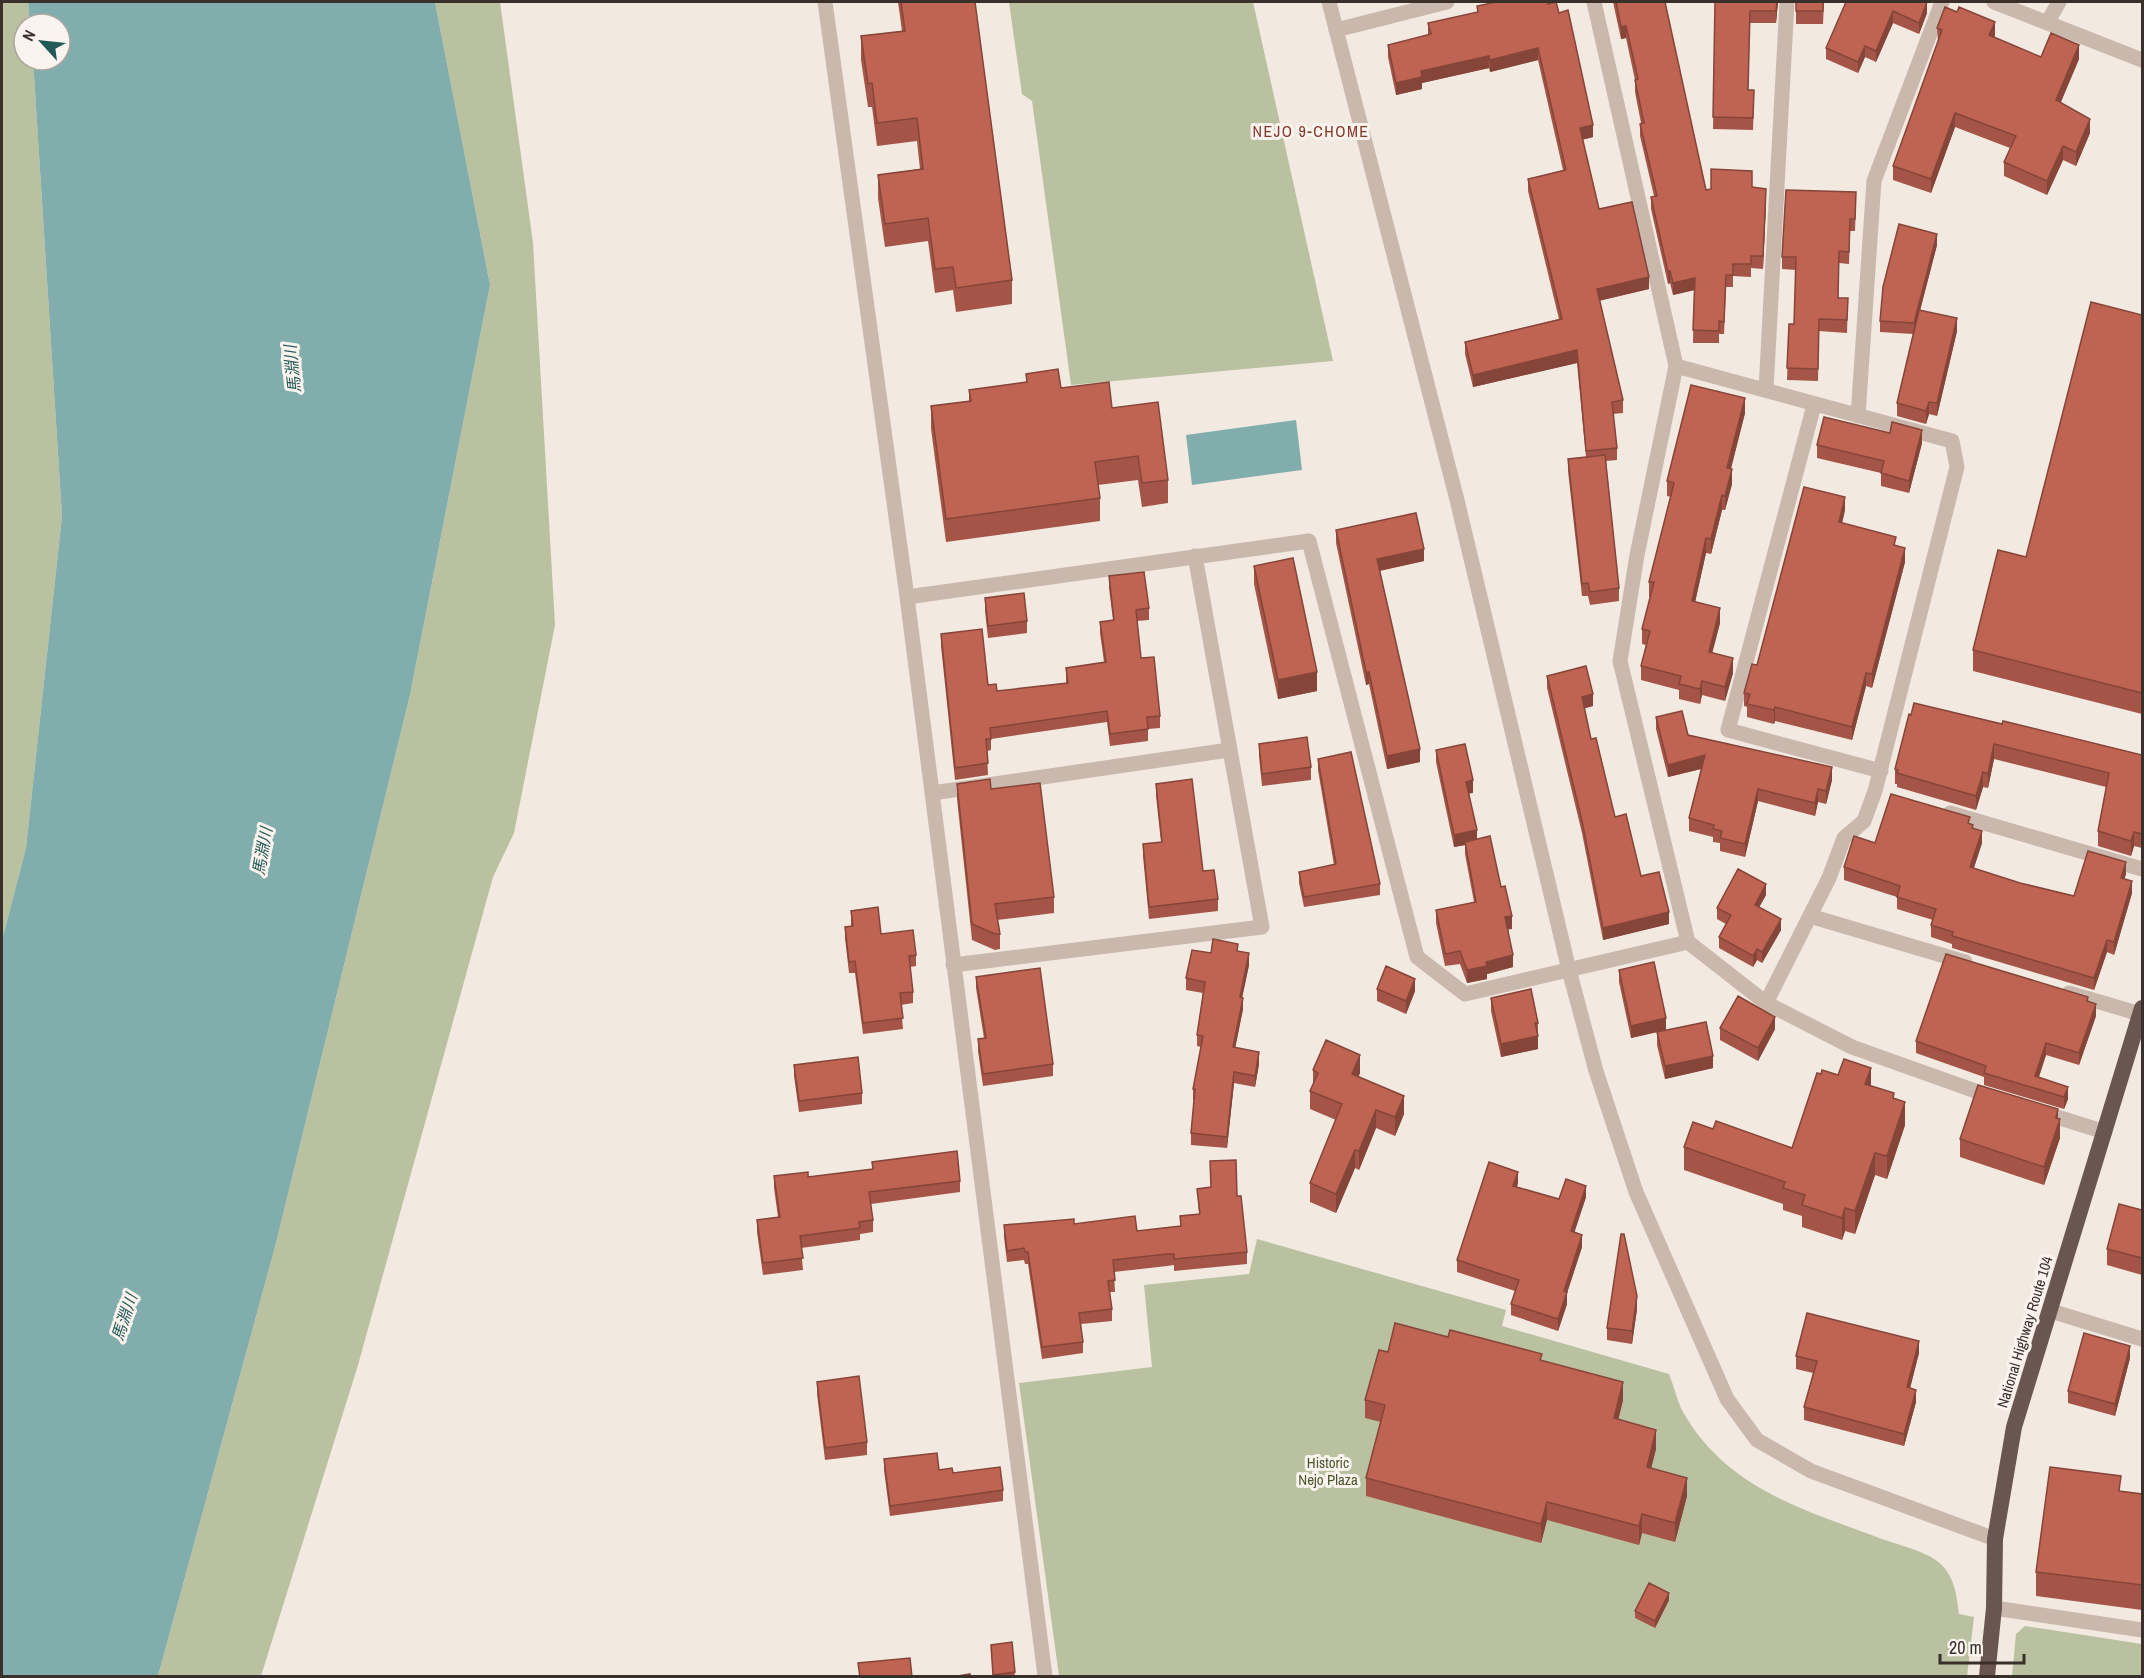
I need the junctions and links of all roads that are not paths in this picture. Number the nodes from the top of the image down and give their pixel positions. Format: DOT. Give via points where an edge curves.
graph roads {
  1 [pos="825,2"];
  2 [pos="1329,2"];
  3 [pos="1447,2"];
  4 [pos="1594,2"];
  5 [pos="1787,2"];
  6 [pos="1942,2"];
  7 [pos="1994,2"];
  8 [pos="2058,2"];
  9 [pos="2047,23"];
  10 [pos="1336,30"];
  11 [pos="2142,60"];
  12 [pos="1676,366"];
  13 [pos="1767,390"];
  14 [pos="1814,405"];
  15 [pos="1858,416"];
  16 [pos="1195,556"];
  17 [pos="908,597"];
  18 [pos="1229,750"];
  19 [pos="1881,771"];
  20 [pos="932,793"];
  21 [pos="1931,808"];
  22 [pos="2142,869"];
  23 [pos="1810,916"];
  24 [pos="1688,942"];
  25 [pos="953,966"];
  26 [pos="1979,966"];
  27 [pos="1569,970"];
  28 [pos="2058,990"];
  29 [pos="1766,1003"];
  30 [pos="2141,1011"];
  31 [pos="2105,1132"];
  32 [pos="2050,1311"];
  33 [pos="2142,1339"];
  34 [pos="1995,1539"];
  35 [pos="1994,1608"];
  36 [pos="2142,1629"];
  37 [pos="1046,1677"];
  38 [pos="1987,1677"];
  1 -- 17 [label="street"];
  2 -- 10 [label="street"];
  3 -- 10 [label="street"];
  4 -- 12 [label="street"];
  5 -- 13 [label="street"];
  6 -- 15 [label="street" via="1874,181"];
  7 -- 9 [label="street"];
  8 -- 9 [label="street"];
  9 -- 11 [label="street"];
  10 -- 27 [label="street" via="1457,500"];
  12 -- 13 [label="street"];
  12 -- 24 [label="street" via="1637,555 1620,661"];
  13 -- 14 [label="street"];
  14 -- 15 [label="street"];
  14 -- 19 [label="street" via="1728,730"];
  15 -- 19 [label="street" via="1952,441 1958,467"];
  16 -- 17 [label="street"];
  16 -- 18 [label="street"];
  16 -- 27 [label="street" via="1309,541 1417,957 1465,994"];
  17 -- 20 [label="street"];
  18 -- 20 [label="street"];
  18 -- 25 [label="street" via="1262,927"];
  19 -- 23 [label="street" via="1881,793 1864,820 1844,838"];
  20 -- 25 [label="street"];
  21 -- 22 [label="street"];
  23 -- 26 [label="street"];
  23 -- 29 [label="street"];
  24 -- 27 [label="street"];
  24 -- 29 [label="street"];
  25 -- 37 [label="street"];
  27 -- 34 [label="street" via="1596,1071 1636,1192 1727,1399 1757,1440 1811,1471"];
  28 -- 30 [label="street"];
  29 -- 31 [label="street" via="1852,1047 1954,1086"];
  30 -- 31 [label="highway, National Highway Route 104"];
  31 -- 32 [label="highway, National Highway Route 104"];
  32 -- 33 [label="street"];
  32 -- 34 [label="highway, National Highway Route 104" via="2014,1427"];
  34 -- 35 [label="highway, National Highway Route 104"];
  35 -- 36 [label="street"];
  35 -- 38 [label="highway, National Highway Route 104"];
}
